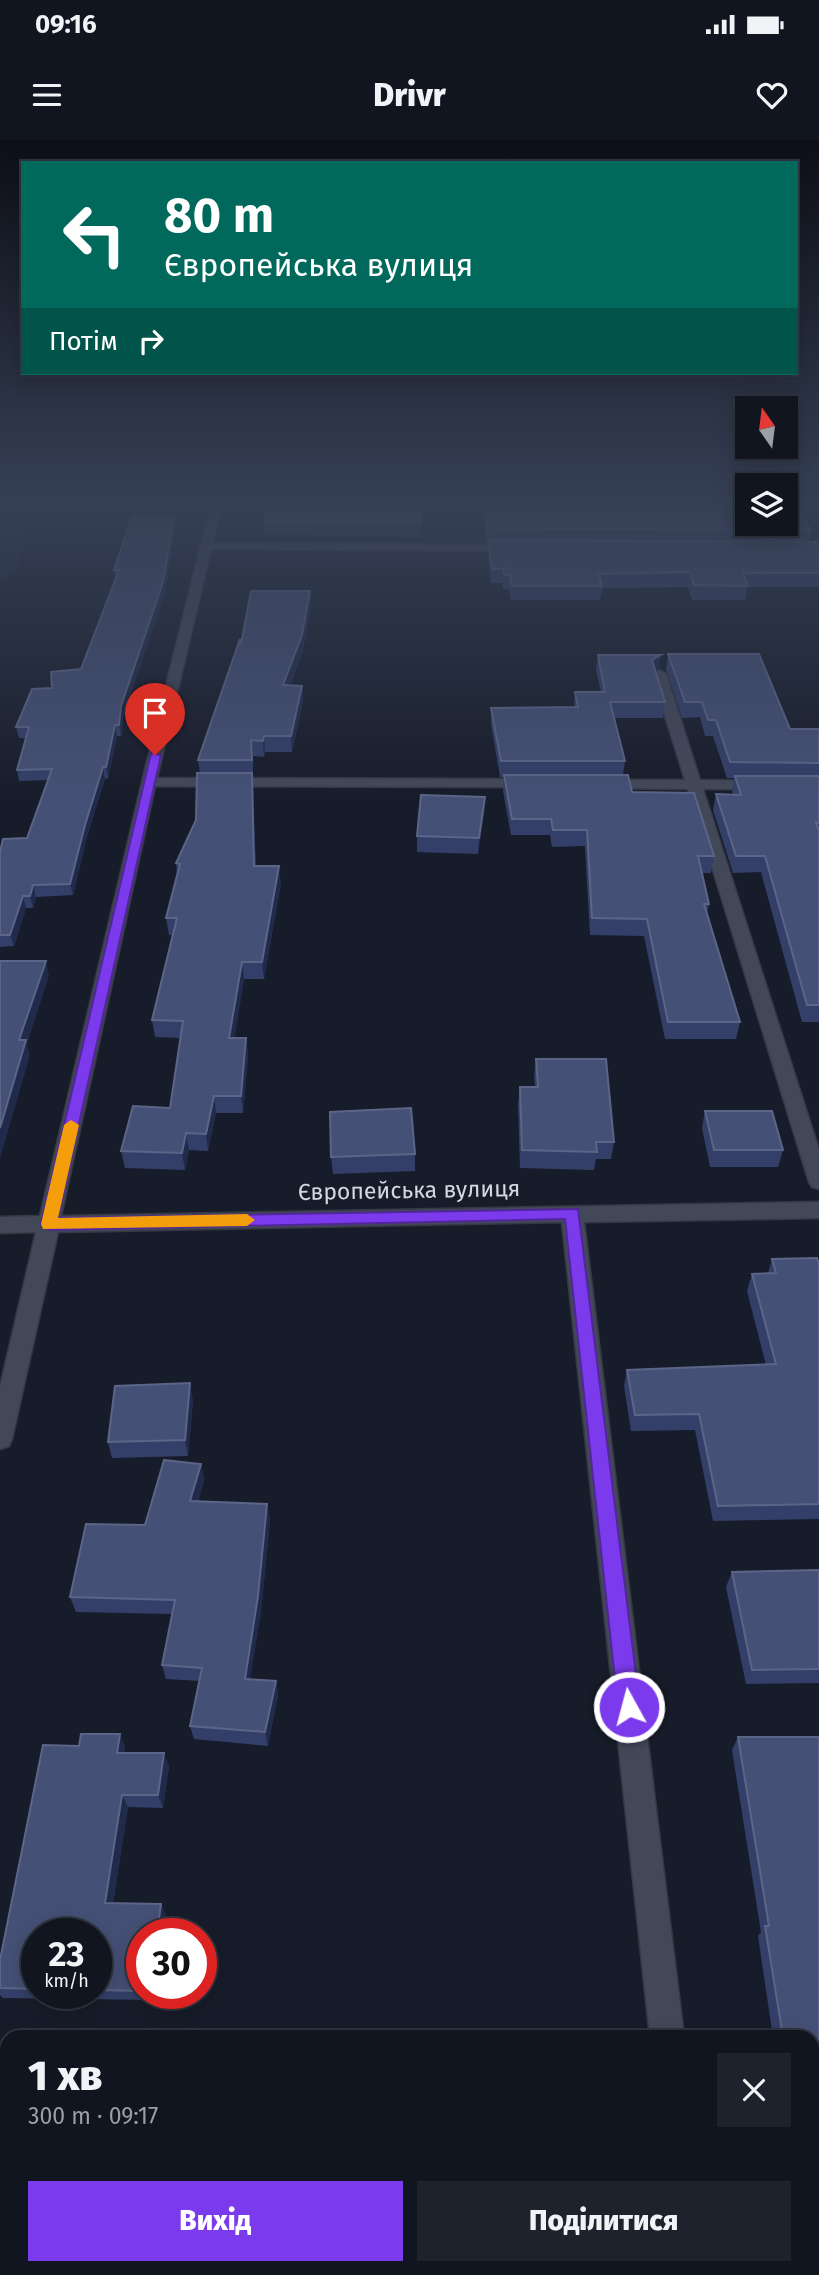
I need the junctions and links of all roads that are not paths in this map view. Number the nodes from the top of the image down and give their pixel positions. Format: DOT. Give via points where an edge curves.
graph roads {
  1 [pos="191,601"];
  2 [pos="659,674"];
  3 [pos="149,782"];
  4 [pos="553,783"];
  5 [pos="581,783"];
  6 [pos="693,784"];
  7 [pos="781,785"];
  8 [pos="819,1182"];
  9 [pos="819,1210"];
  10 [pos="572,1213"];
  11 [pos="49,1224"];
  12 [pos="0,1225"];
  13 [pos="0,1439"];
  14 [pos="666,2030"];
  1 -- 3 [label="street"];
  2 -- 6 [label="street"];
  3 -- 4 [label="street"];
  3 -- 11 [label="street"];
  5 -- 6 [label="street"];
  6 -- 7 [label="street"];
  6 -- 8 [label="street"];
  9 -- 10 [label="street, Європейська вулиця"];
  10 -- 11 [label="street, Європейська вулиця"];
  10 -- 14 [label="street"];
  11 -- 12 [label="street, Європейська вулиця"];
  11 -- 13 [label="street"];
}
